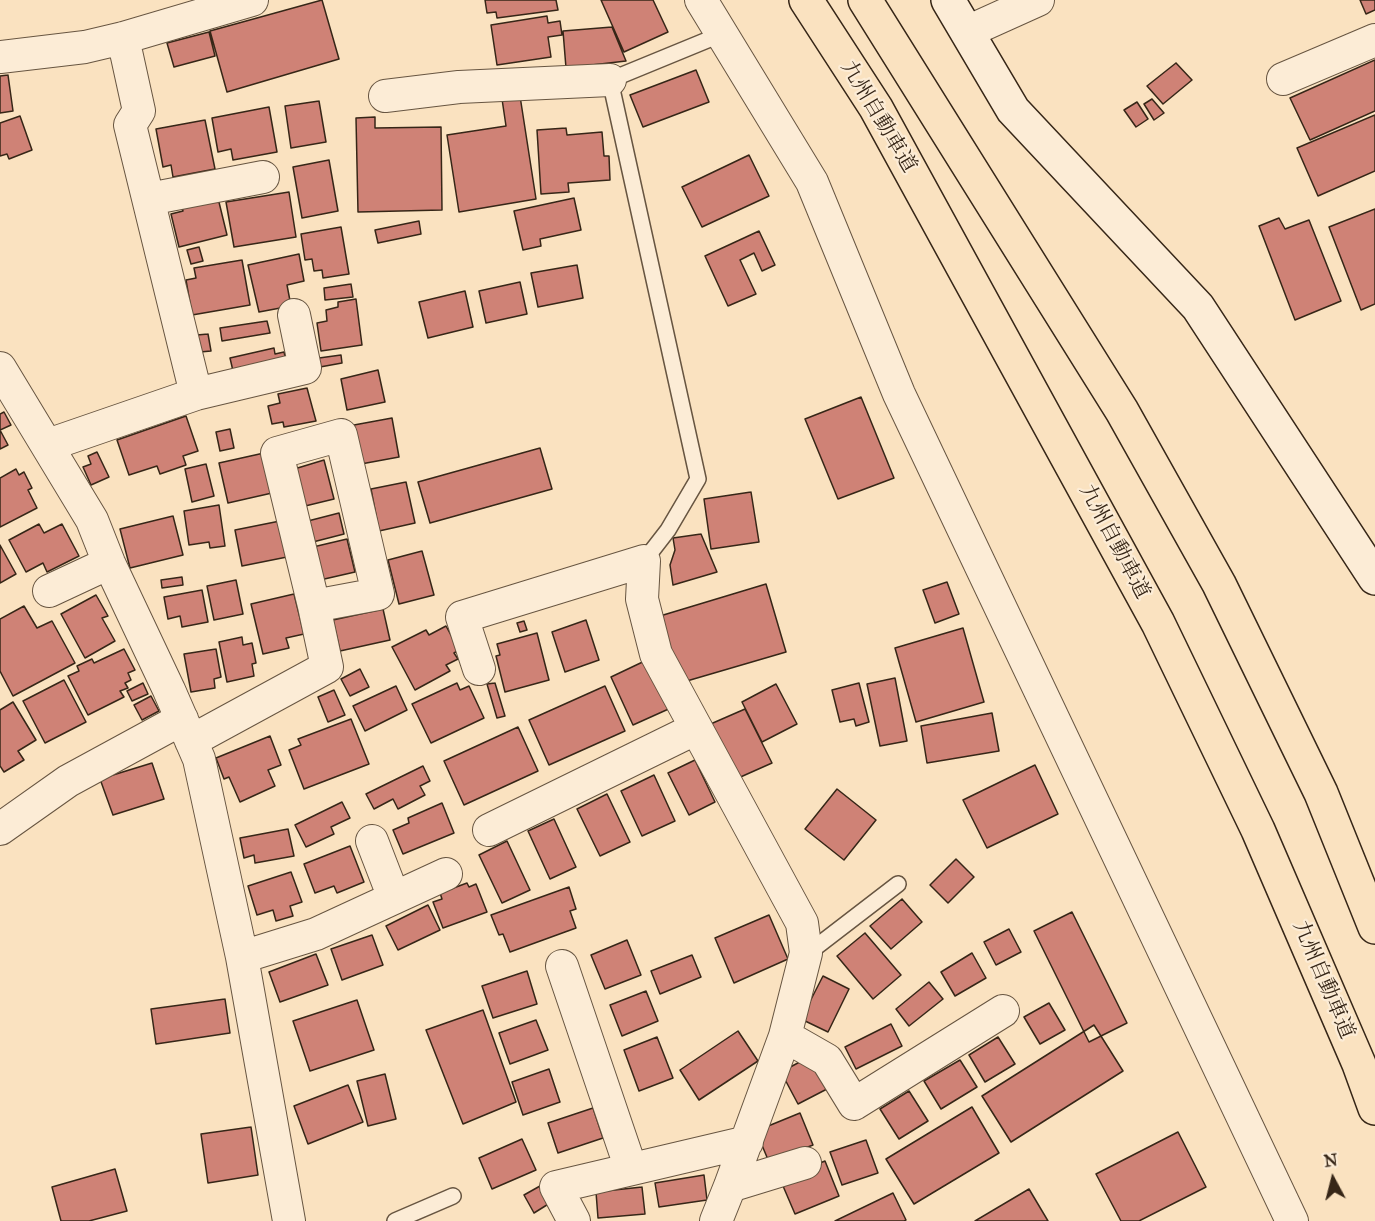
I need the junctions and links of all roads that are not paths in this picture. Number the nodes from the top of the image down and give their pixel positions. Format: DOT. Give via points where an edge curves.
graph roads {
  1 [pos="252,0"];
  2 [pos="701,0"];
  3 [pos="806,0"];
  4 [pos="865,0"];
  5 [pos="948,0"];
  6 [pos="1038,0"];
  7 [pos="967,32"];
  8 [pos="722,34"];
  9 [pos="123,38"];
  10 [pos="1375,40"];
  11 [pos="0,57"];
  12 [pos="1283,79"];
  13 [pos="610,80"];
  14 [pos="385,96"];
  15 [pos="262,177"];
  16 [pos="148,199"];
  17 [pos="294,315"];
  18 [pos="0,368"];
  19 [pos="196,394"];
  20 [pos="48,446"];
  21 [pos="644,561"];
  22 [pos="108,563"];
  23 [pos="1375,578"];
  24 [pos="49,591"];
  25 [pos="314,606"];
  26 [pos="479,669"];
  27 [pos="695,729"];
  28 [pos="187,730"];
  29 [pos="4,815"];
  30 [pos="489,830"];
  31 [pos="372,841"];
  32 [pos="446,874"];
  33 [pos="898,884"];
  34 [pos="394,898"];
  35 [pos="1375,927"];
  36 [pos="806,953"];
  37 [pos="242,957"];
  38 [pos="562,966"];
  39 [pos="1003,1011"];
  40 [pos="785,1036"];
  41 [pos="1375,1108"];
  42 [pos="747,1142"];
  43 [pos="805,1162"];
  44 [pos="631,1169"];
  45 [pos="730,1186"];
  46 [pos="453,1196"];
  47 [pos="289,1221"];
  48 [pos="396,1221"];
  49 [pos="574,1221"];
  50 [pos="716,1221"];
  51 [pos="1292,1221"];
  1 -- 9 [label="street"];
  2 -- 8 [label="street"];
  3 -- 41 [label="highway, 九州自動車道" via="876,108 1158,623 1258,830"];
  4 -- 35 [label="highway" via="1122,411 1219,584 1321,793"];
  5 -- 7 [label="street"];
  6 -- 7 [label="street"];
  7 -- 23 [label="street" via="1013,110 1198,307"];
  8 -- 13 [label="lane"];
  8 -- 51 [label="street" via="812,182 899,394"];
  9 -- 11 [label="street" via="85,47"];
  9 -- 16 [label="street" via="140,111 130,125"];
  10 -- 12 [label="street"];
  13 -- 14 [label="street" via="459,87"];
  13 -- 21 [label="lane" via="698,479"];
  15 -- 16 [label="street"];
  16 -- 19 [label="street"];
  17 -- 19 [label="street" via="304,368"];
  18 -- 20 [label="street"];
  19 -- 20 [label="street"];
  20 -- 22 [label="street" via="92,520"];
  21 -- 26 [label="street" via="462,617"];
  21 -- 27 [label="street" via="642,599 656,654"];
  22 -- 24 [label="street"];
  22 -- 28 [label="street"];
  25 -- 25 [label="street" via="277,453 341,435 378,594"];
  25 -- 28 [label="street" via="327,667"];
  27 -- 30 [label="street"];
  27 -- 36 [label="street" via="802,923"];
  28 -- 29 [label="street" via="68,781"];
  28 -- 37 [label="street" via="199,759"];
  31 -- 34 [label="street"];
  32 -- 34 [label="street"];
  33 -- 36 [label="lane"];
  34 -- 37 [label="street" via="316,933"];
  36 -- 40 [label="street"];
  37 -- 47 [label="street"];
  38 -- 44 [label="street"];
  39 -- 40 [label="street" via="854,1104 827,1060"];
  40 -- 42 [label="street"];
  42 -- 44 [label="street"];
  42 -- 45 [label="street"];
  43 -- 45 [label="street"];
  44 -- 49 [label="street" via="556,1187"];
  45 -- 50 [label="street"];
  46 -- 48 [label="lane"];
}
